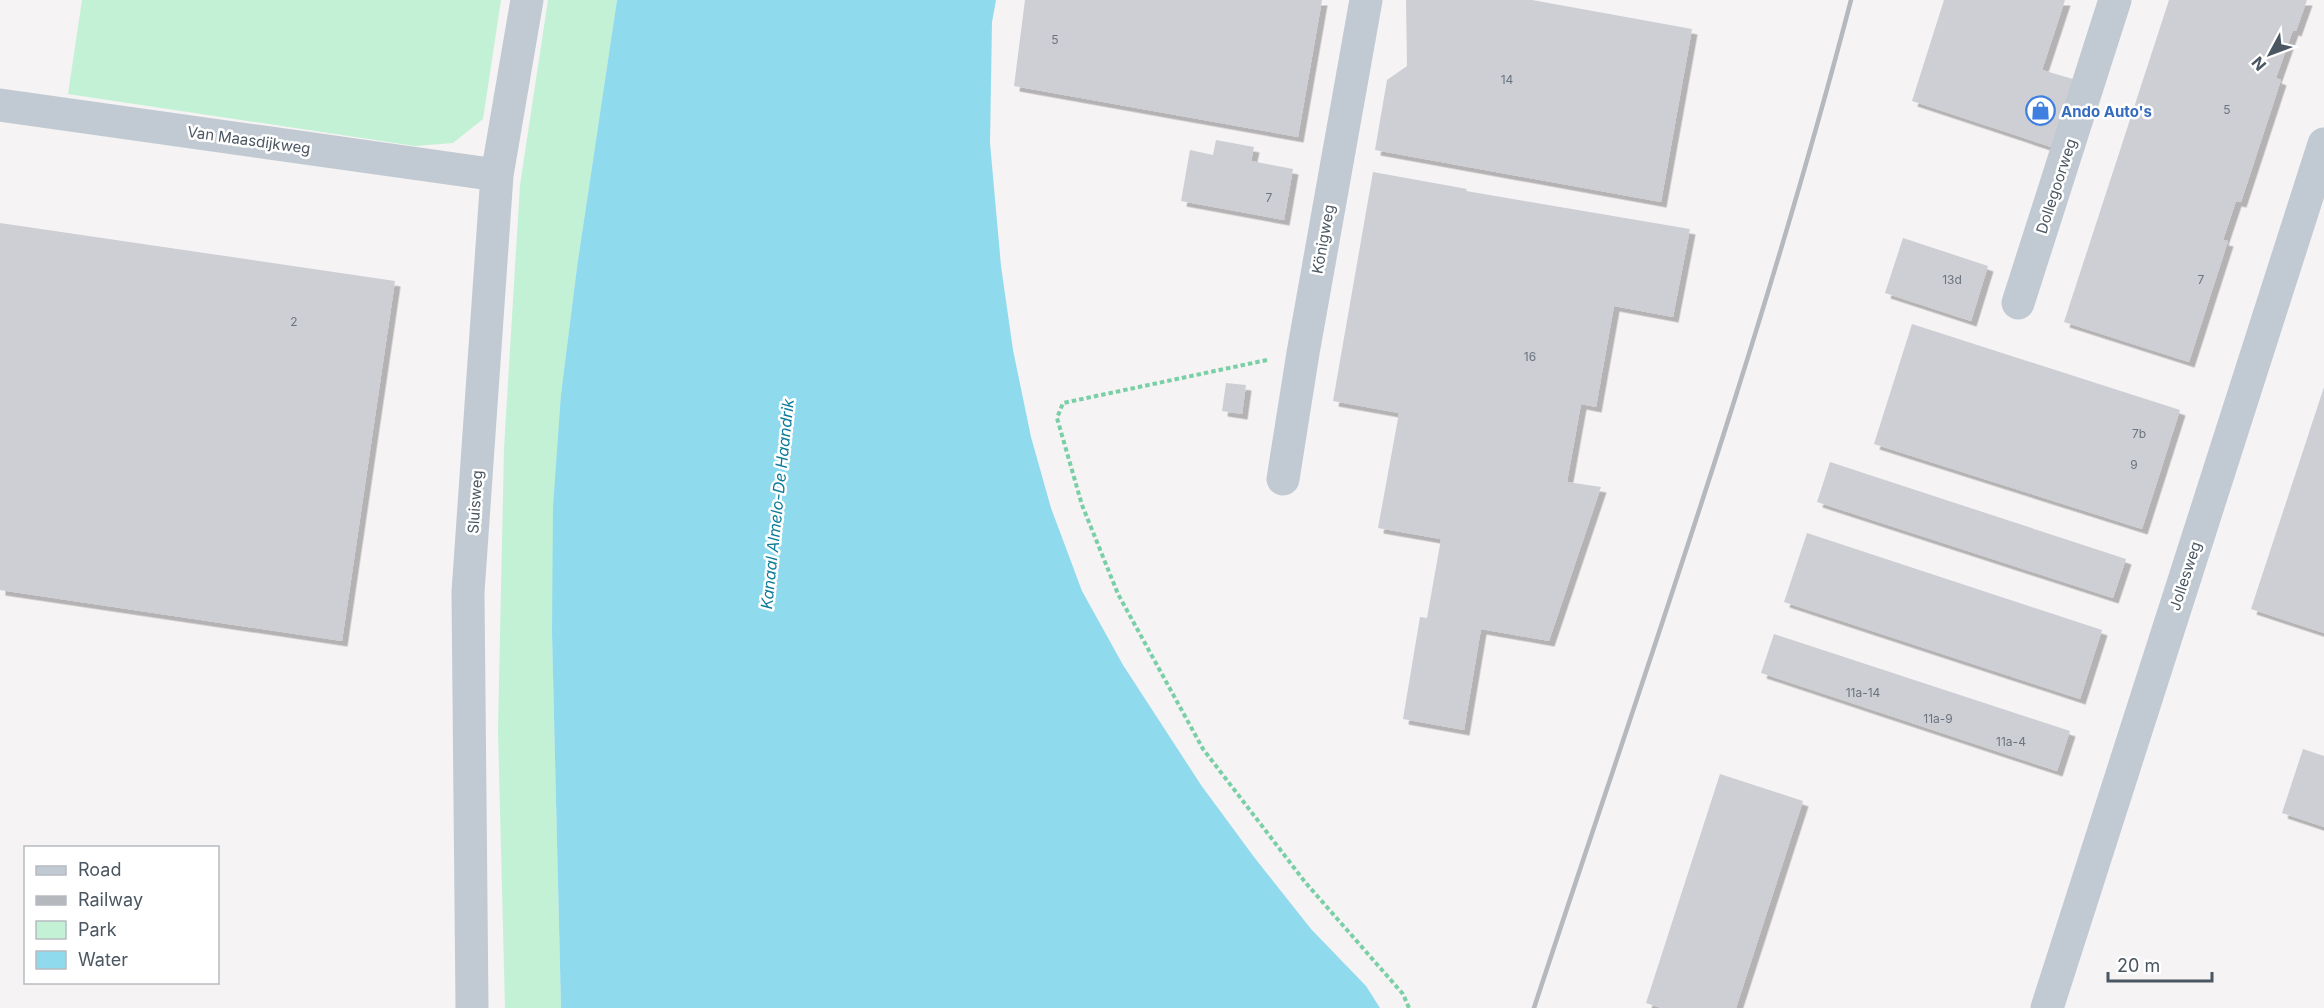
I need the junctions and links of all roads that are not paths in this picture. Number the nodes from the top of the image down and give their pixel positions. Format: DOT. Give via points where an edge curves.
graph roads {
  1 [pos="527,0"];
  2 [pos="1366,0"];
  3 [pos="2115,0"];
  4 [pos="0,105"];
  5 [pos="2324,144"];
  6 [pos="497,175"];
  7 [pos="2018,303"];
  8 [pos="1283,479"];
  9 [pos="472,1008"];
  10 [pos="2047,1008"];
  1 -- 6 [label="street, Sluisweg"];
  2 -- 8 [label="street, Königweg"];
  3 -- 7 [label="street, Dollegoorweg"];
  4 -- 6 [label="street, Van Maasdijkweg"];
  5 -- 10 [label="street, Jollesweg"];
  6 -- 9 [label="street, Sluisweg" via="468,592"];
}
